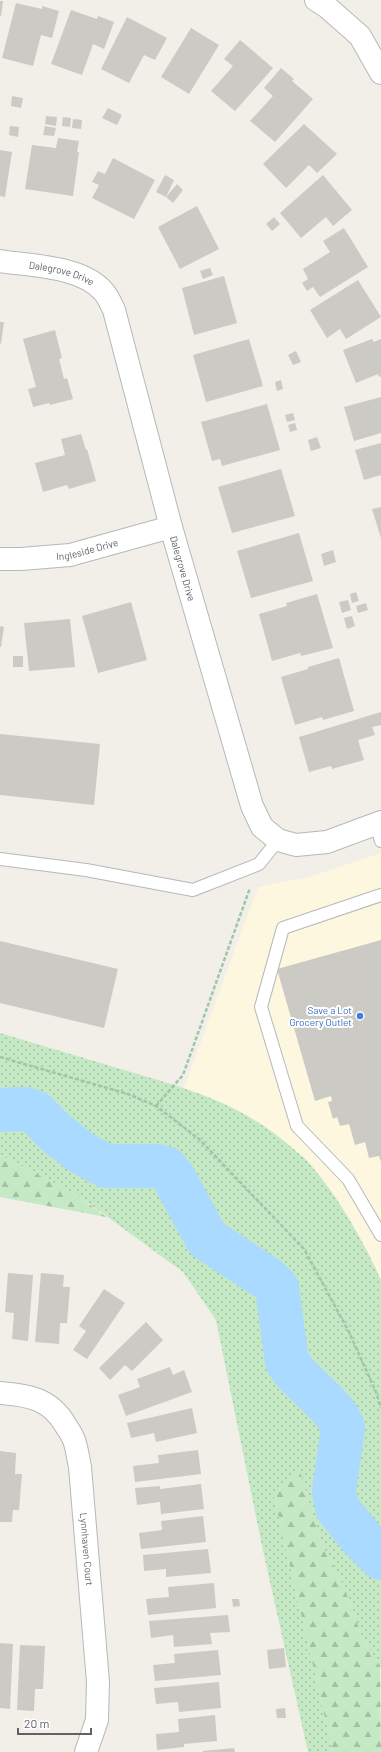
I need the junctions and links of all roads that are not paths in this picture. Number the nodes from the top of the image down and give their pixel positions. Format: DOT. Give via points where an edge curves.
graph roads {
  1 [pos="316,0"];
  2 [pos="381,73"];
  3 [pos="0,262"];
  4 [pos="171,527"];
  5 [pos="0,559"];
  6 [pos="379,829"];
  7 [pos="278,840"];
  8 [pos="0,859"];
  9 [pos="381,895"];
  10 [pos="381,1235"];
  11 [pos="0,1393"];
  12 [pos="86,1752"];
  1 -- 2 [label="street" via="360,36"];
  3 -- 4 [label="street, Dalegrove Drive" via="68,271 89,279 104,292 114,310"];
  4 -- 5 [label="street, Ingleside Drive" via="70,555"];
  4 -- 7 [label="street, Dalegrove Drive" via="252,806 262,827"];
  6 -- 7 [label="street, Dalegrove Drive" via="327,842 296,845"];
  7 -- 8 [label="lane" via="260,864 193,890 86,870"];
  9 -- 10 [label="lane" via="283,928 261,1007 297,1126 348,1178"];
  11 -- 12 [label="street, Lynnhaven Court" via="40,1400 53,1408 74,1439 80,1467 98,1682 97,1720"];
}
